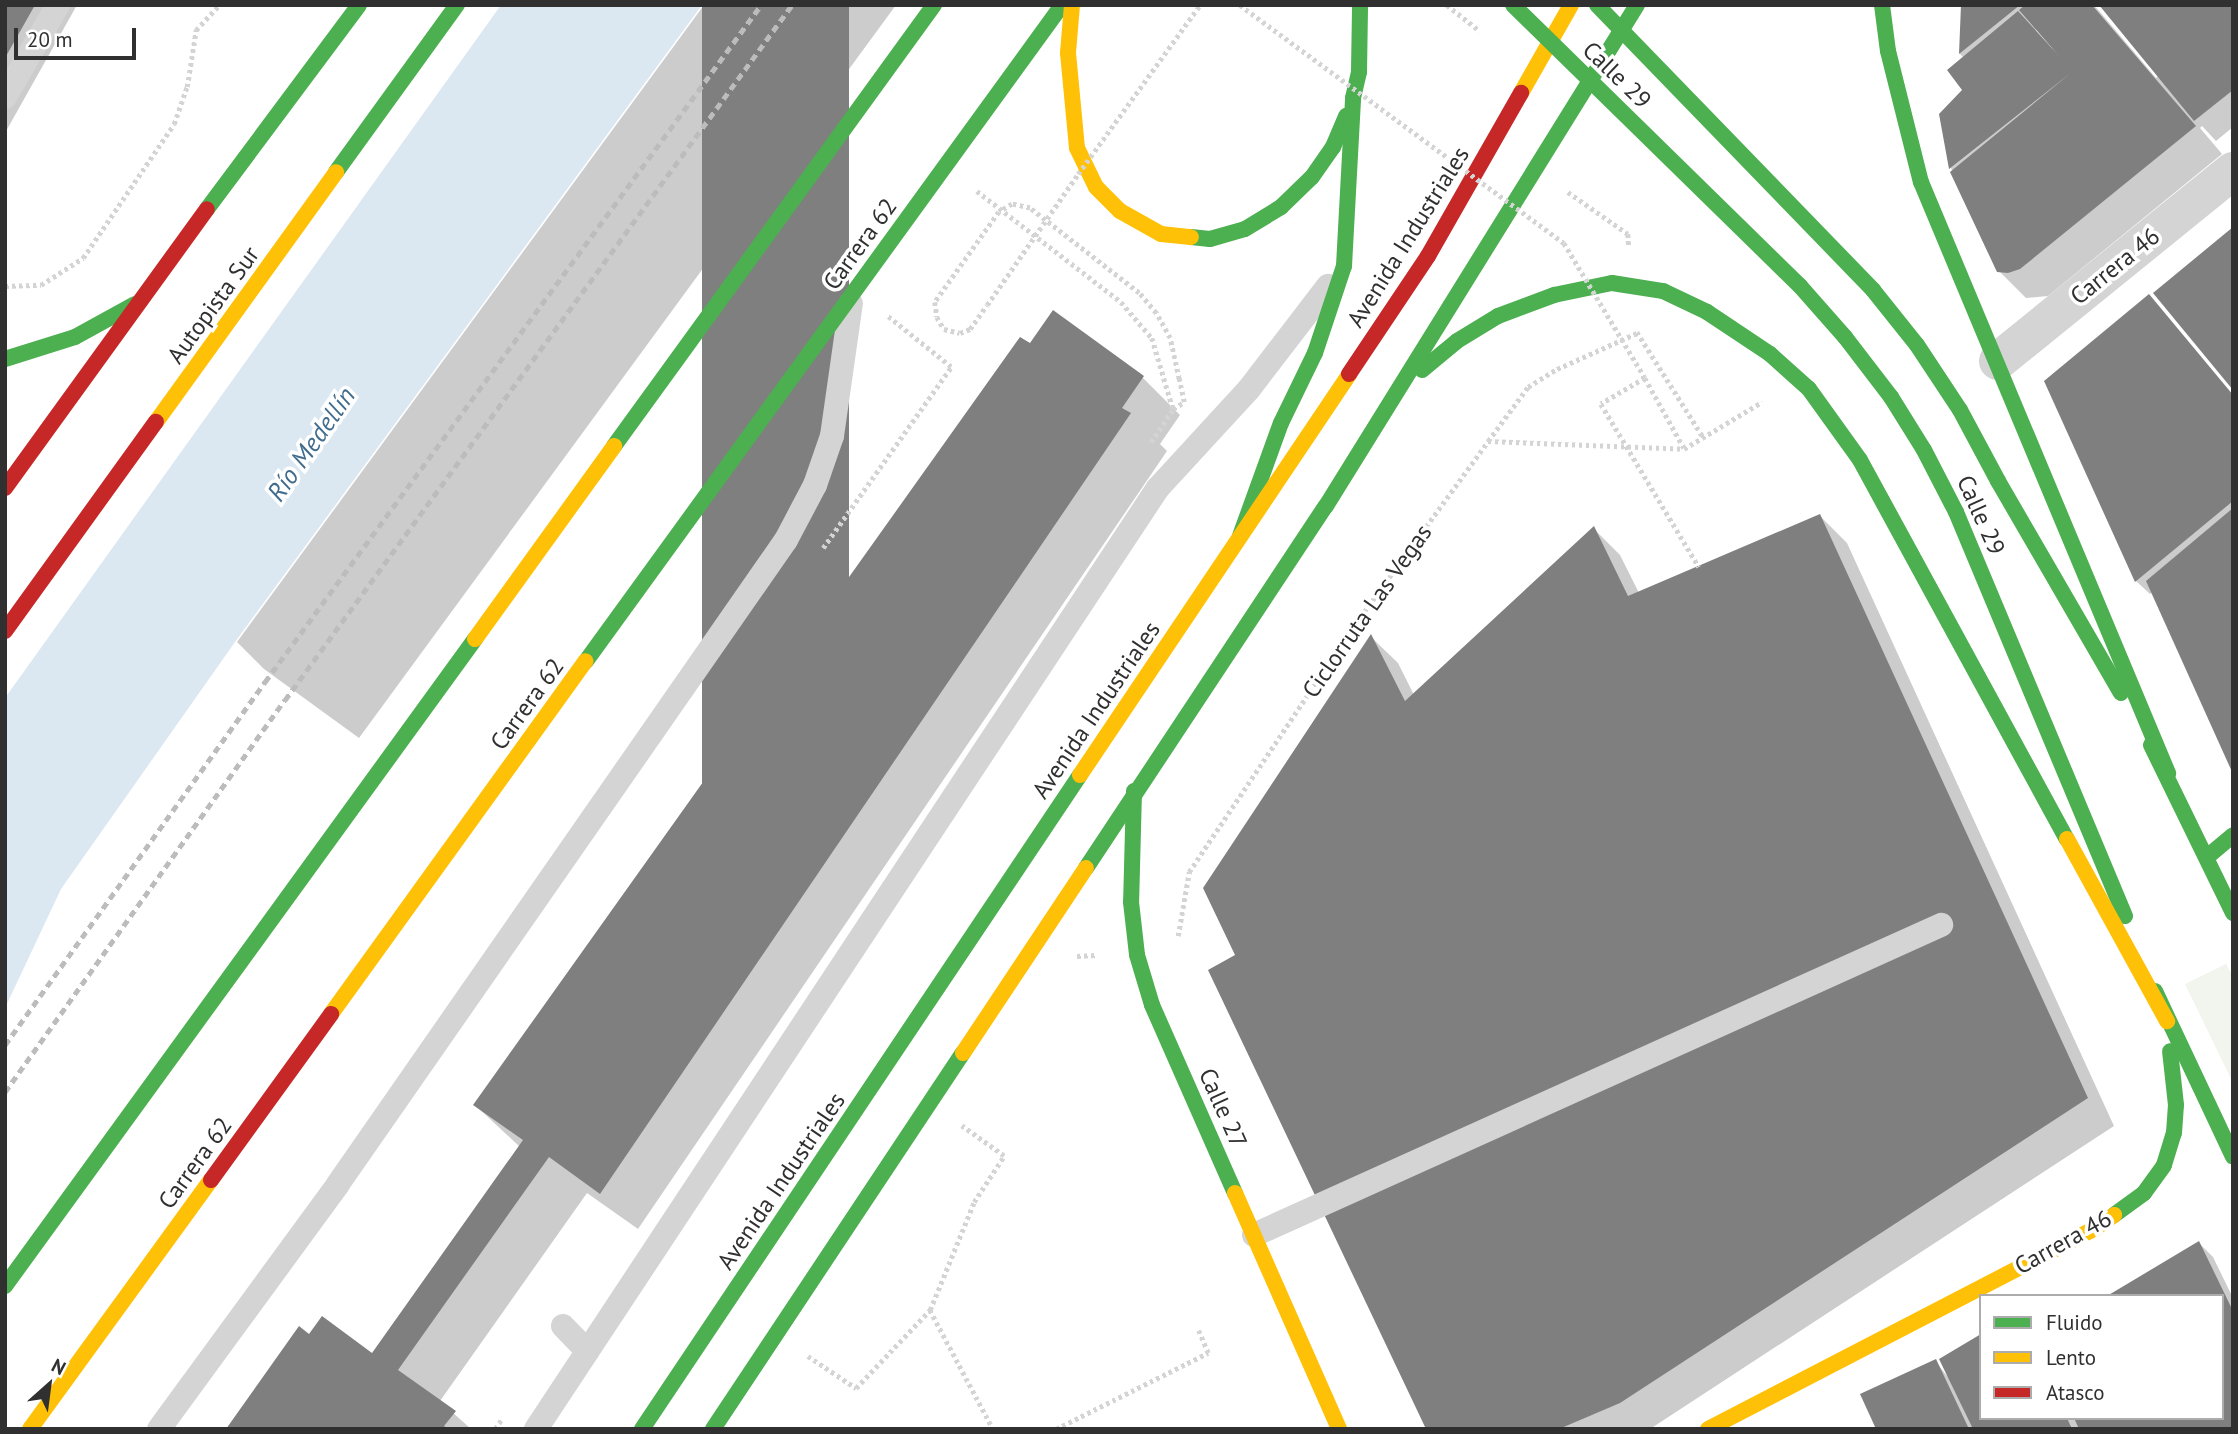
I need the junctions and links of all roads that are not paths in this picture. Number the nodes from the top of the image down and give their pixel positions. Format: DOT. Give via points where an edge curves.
graph roads {
  1 [pos="58,5"];
  2 [pos="359,5"];
  3 [pos="457,5"];
  4 [pos="934,5"];
  5 [pos="1062,5"];
  6 [pos="1072,5"];
  7 [pos="1360,5"];
  8 [pos="1513,5"];
  9 [pos="1571,5"];
  10 [pos="1597,5"];
  11 [pos="1637,5"];
  12 [pos="1882,5"];
  13 [pos="5,97"];
  14 [pos="1353,98"];
  15 [pos="2233,171"];
  16 [pos="1344,266"];
  17 [pos="853,293"];
  18 [pos="135,304"];
  19 [pos="5,359"];
  20 [pos="1998,361"];
  21 [pos="1399,390"];
  22 [pos="5,488"];
  23 [pos="1240,536"];
  24 [pos="5,631"];
  25 [pos="2168,774"];
  26 [pos="1134,791"];
  27 [pos="2233,835"];
  28 [pos="2207,857"];
  29 [pos="2233,913"];
  30 [pos="1941,925"];
  31 [pos="2167,1021"];
  32 [pos="2233,1157"];
  33 [pos="1254,1235"];
  34 [pos="6,1285"];
  35 [pos="563,1326"];
  36 [pos="587,1351"];
  37 [pos="30,1429"];
  38 [pos="159,1429"];
  39 [pos="536,1429"];
  40 [pos="642,1429"];
  41 [pos="713,1429"];
  42 [pos="1339,1429"];
  43 [pos="1708,1429"];
  1 -- 13 [label="lane"];
  2 -- 18 [label="main road"];
  3 -- 24 [label="main road, Autopista Sur"];
  4 -- 34 [label="main road"];
  5 -- 17 [label="main road, Carrera 62"];
  6 -- 14 [label="main road" via="1068,53 1077,148 1096,187 1120,211 1161,234 1210,239 1245,229 1281,207 1312,177 1333,147"];
  7 -- 14 [label="main road" via="1359,72"];
  8 -- 31 [label="main road, Calle 29, bridge" via="1800,286 1891,397 1956,512"];
  9 -- 23 [label="main road, Avenida Industriales" via="1428,256"];
  10 -- 25 [label="main road, Calle 29, bridge" via="1798,210 1917,345"];
  11 -- 21 [label="main road"];
  12 -- 20 [label="main road" via="1888,51 1921,182"];
  14 -- 16 [label="main road"];
  15 -- 20 [label="street, Carrera 46"];
  16 -- 23 [label="main road" via="1315,353 1281,423"];
  16 -- 36 [label="lane" via="1250,389 1158,488"];
  17 -- 37 [label="main road, Carrera 62"];
  17 -- 38 [label="lane" via="832,436 815,485 786,540 338,1184"];
  18 -- 19 [label="main road" via="75,337"];
  18 -- 22 [label="main road"];
  20 -- 25 [label="main road"];
  21 -- 26 [label="main road"];
  21 -- 31 [label="main road" via="1457,341 1498,316 1554,295 1612,283 1663,291 1707,312 1770,354 1837,424 1860,460"];
  23 -- 40 [label="main road, Avenida Industriales"];
  25 -- 28 [label="main road, Calle 29"];
  26 -- 33 [label="main road, Calle 27" via="1130,863 1137,955 1152,1005"];
  26 -- 41 [label="main road"];
  27 -- 28 [label="main road"];
  28 -- 29 [label="main road, Calle 29"];
  30 -- 33 [label="lane"];
  31 -- 32 [label="main road, Calle 29"];
  31 -- 43 [label="main road, Carrera 46" via="2176,1105 2174,1133 2164,1165 2144,1193 2097,1227"];
  33 -- 42 [label="main road, Calle 27"];
  35 -- 36 [label="lane"];
  36 -- 39 [label="lane"];
}
